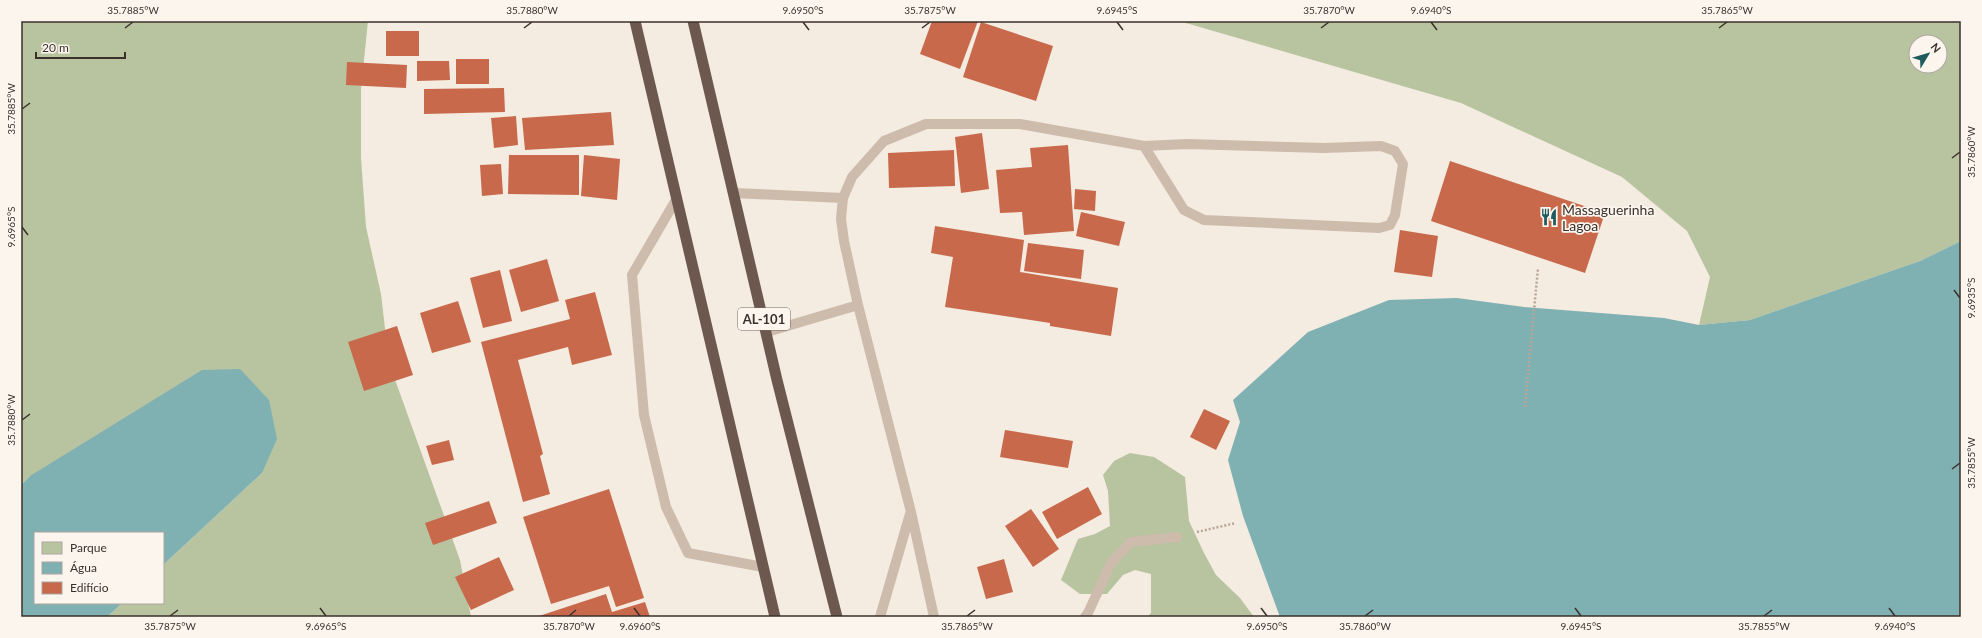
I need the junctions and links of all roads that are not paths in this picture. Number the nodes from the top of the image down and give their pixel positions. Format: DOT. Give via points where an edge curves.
graph roads {
  1 [pos="635,21"];
  2 [pos="693,21"];
  3 [pos="1144,146"];
  4 [pos="734,193"];
  5 [pos="676,198"];
  6 [pos="843,198"];
  7 [pos="858,305"];
  8 [pos="767,332"];
  9 [pos="911,512"];
  10 [pos="1177,537"];
  11 [pos="763,567"];
  12 [pos="774,617"];
  13 [pos="837,617"];
  14 [pos="880,617"];
  15 [pos="934,617"];
  16 [pos="1085,617"];
  1 -- 5 [label="highway"];
  2 -- 4 [label="highway, AL-101"];
  3 -- 3 [label="lane" via="1184,210 1204,220 1379,228 1390,225 1395,215 1403,164 1395,151 1381,146"];
  3 -- 6 [label="lane" via="1020,124 926,124 884,141 852,177"];
  4 -- 6 [label="lane"];
  4 -- 8 [label="highway, AL-101"];
  5 -- 11 [label="highway"];
  5 -- 11 [label="lane" via="632,275 644,415 666,507 688,553"];
  6 -- 7 [label="lane" via="841,220"];
  7 -- 8 [label="lane"];
  7 -- 9 [label="lane"];
  8 -- 13 [label="highway, AL-101"];
  9 -- 14 [label="lane"];
  9 -- 15 [label="lane"];
  10 -- 16 [label="lane" via="1131,542 1111,563"];
  11 -- 12 [label="highway"];
}
